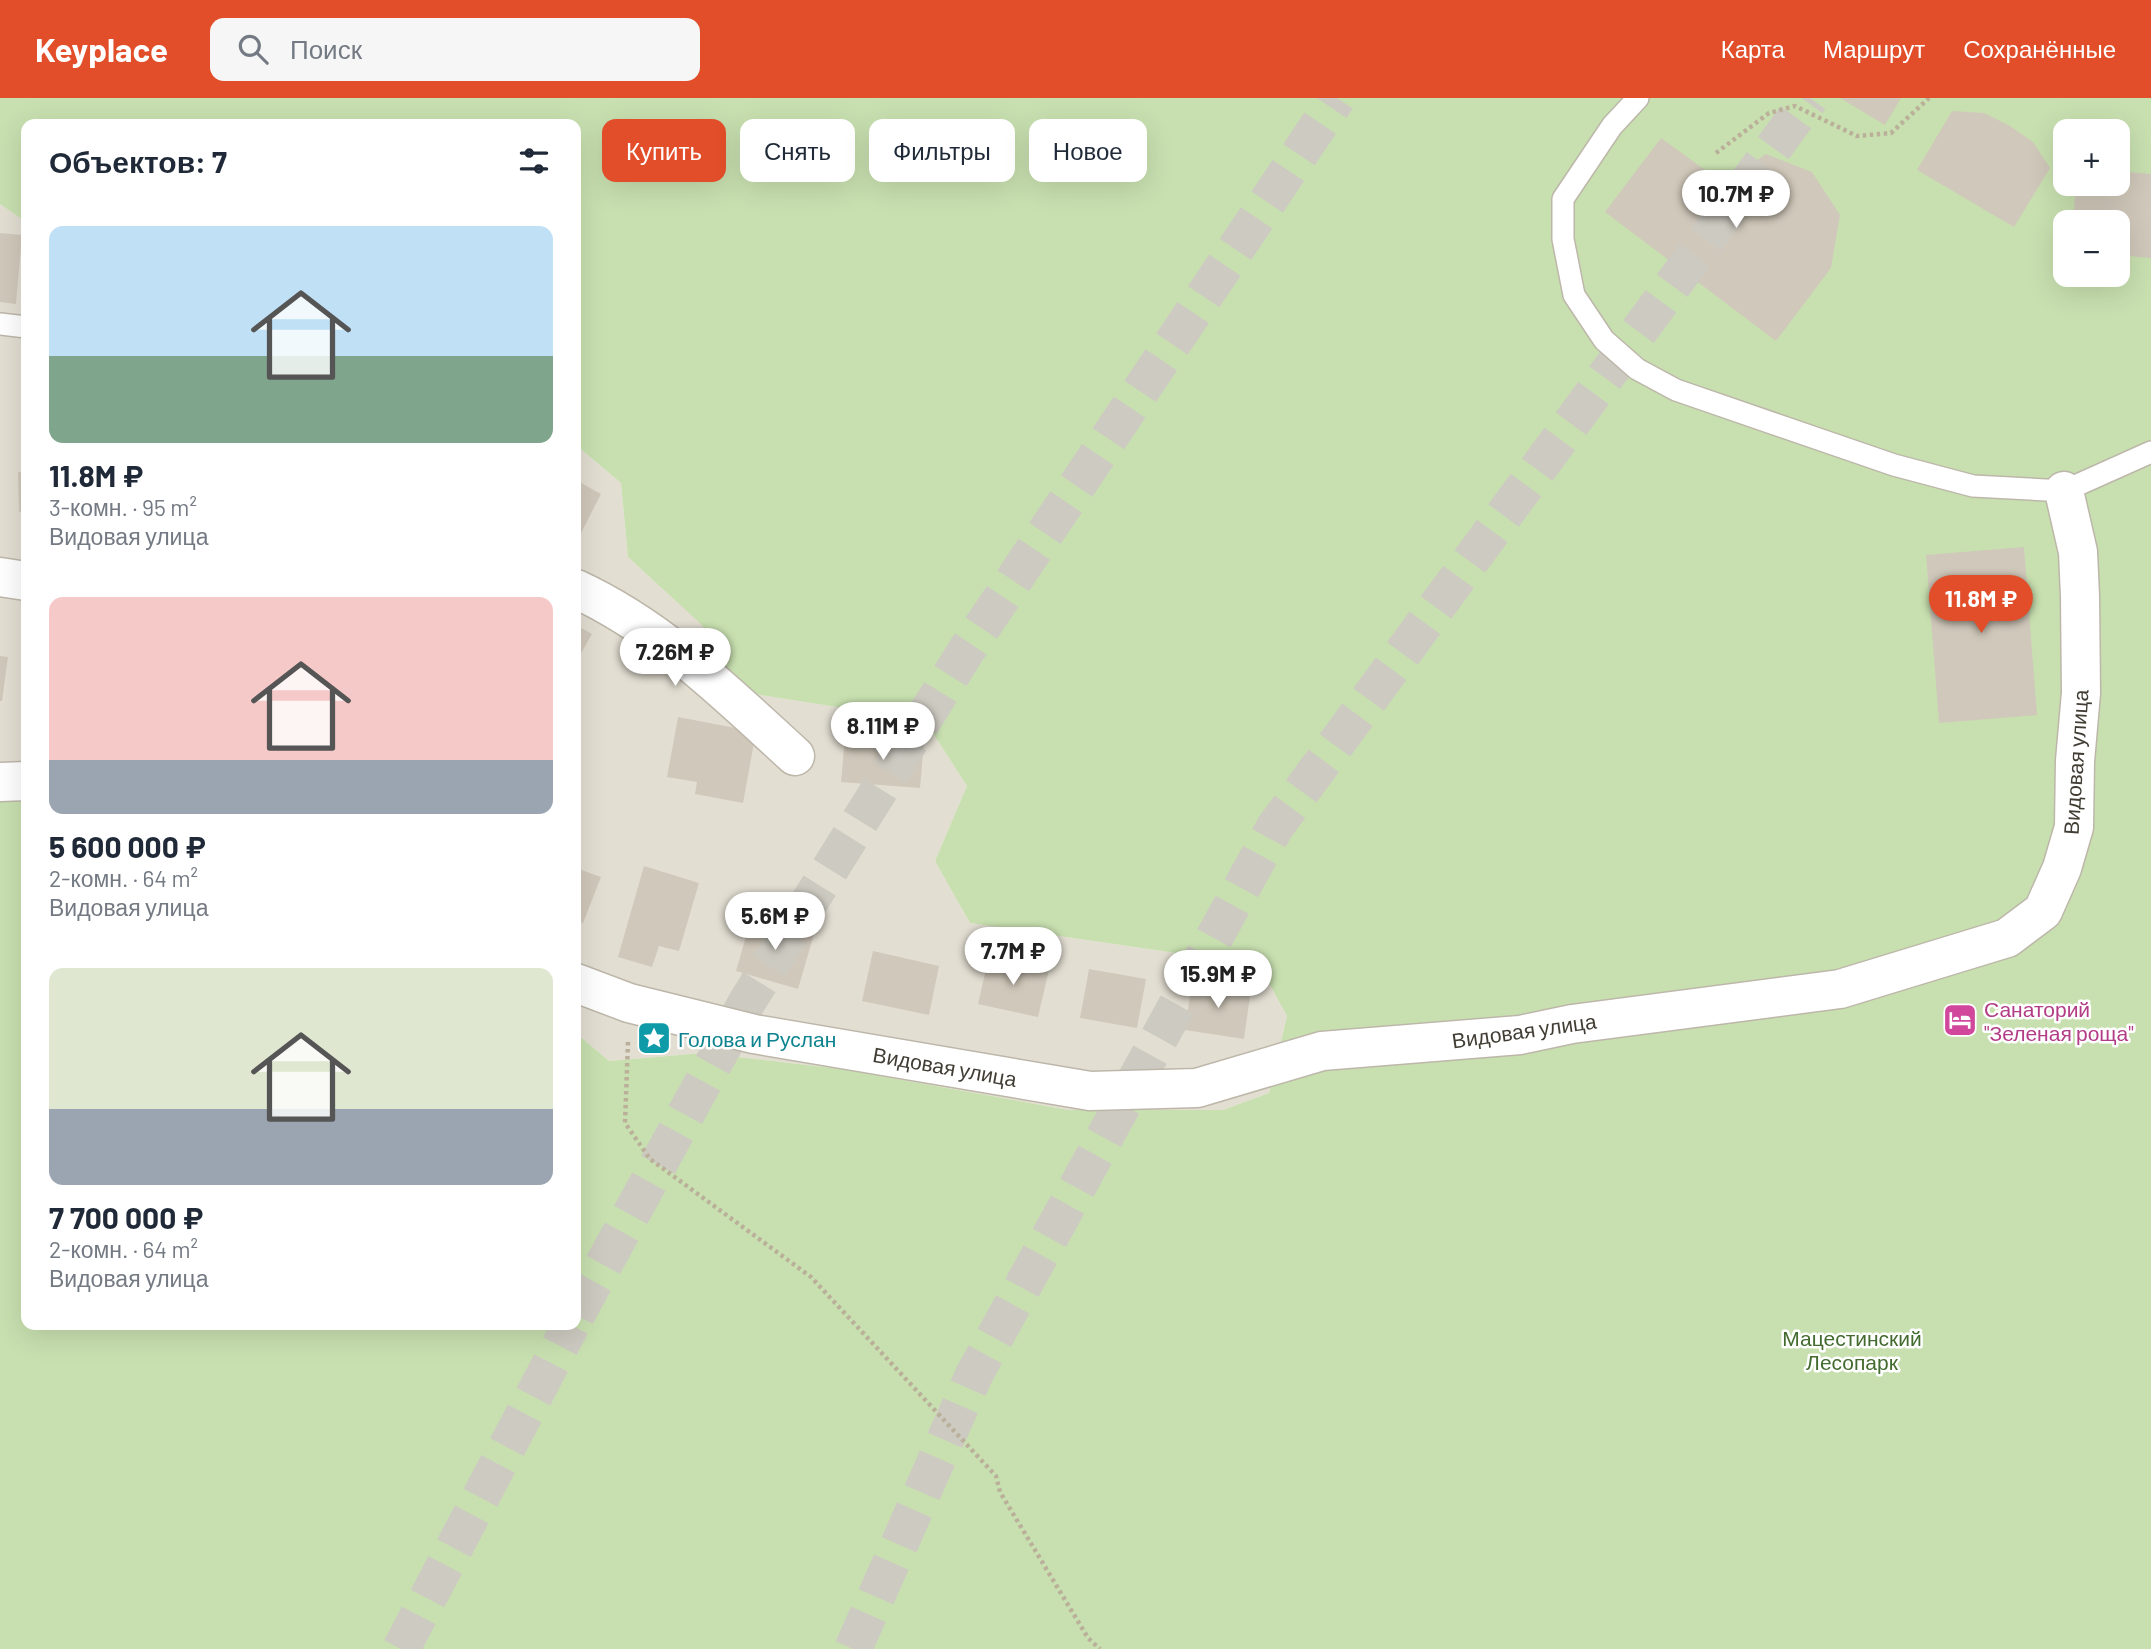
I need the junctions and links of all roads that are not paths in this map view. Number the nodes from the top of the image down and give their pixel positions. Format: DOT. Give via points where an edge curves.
graph roads {
  1 [pos="1638,98"];
  2 [pos="0,324"];
  3 [pos="21,326"];
  4 [pos="2151,452"];
  5 [pos="2064,491"];
  6 [pos="0,577"];
  7 [pos="21,580"];
  8 [pos="581,591"];
  9 [pos="795,756"];
  10 [pos="21,781"];
  11 [pos="0,782"];
  12 [pos="581,985"];
  1 -- 5 [label="lane" via="1612,126 1563,199 1563,239 1574,295 1604,340 1637,369 1676,390 1895,465 1973,486"];
  2 -- 3 [label="lane"];
  4 -- 5 [label="lane"];
  5 -- 12 [label="street, Видовая улица" via="2078,552 2080,596 2081,693 2074,827 2043,911 2007,938 1840,989 1520,1035 1322,1051 1197,1088 1090,1091 754,1034 629,1003"];
  6 -- 7 [label="street"];
  8 -- 9 [label="street" via="663,640"];
  10 -- 11 [label="street"];
}
